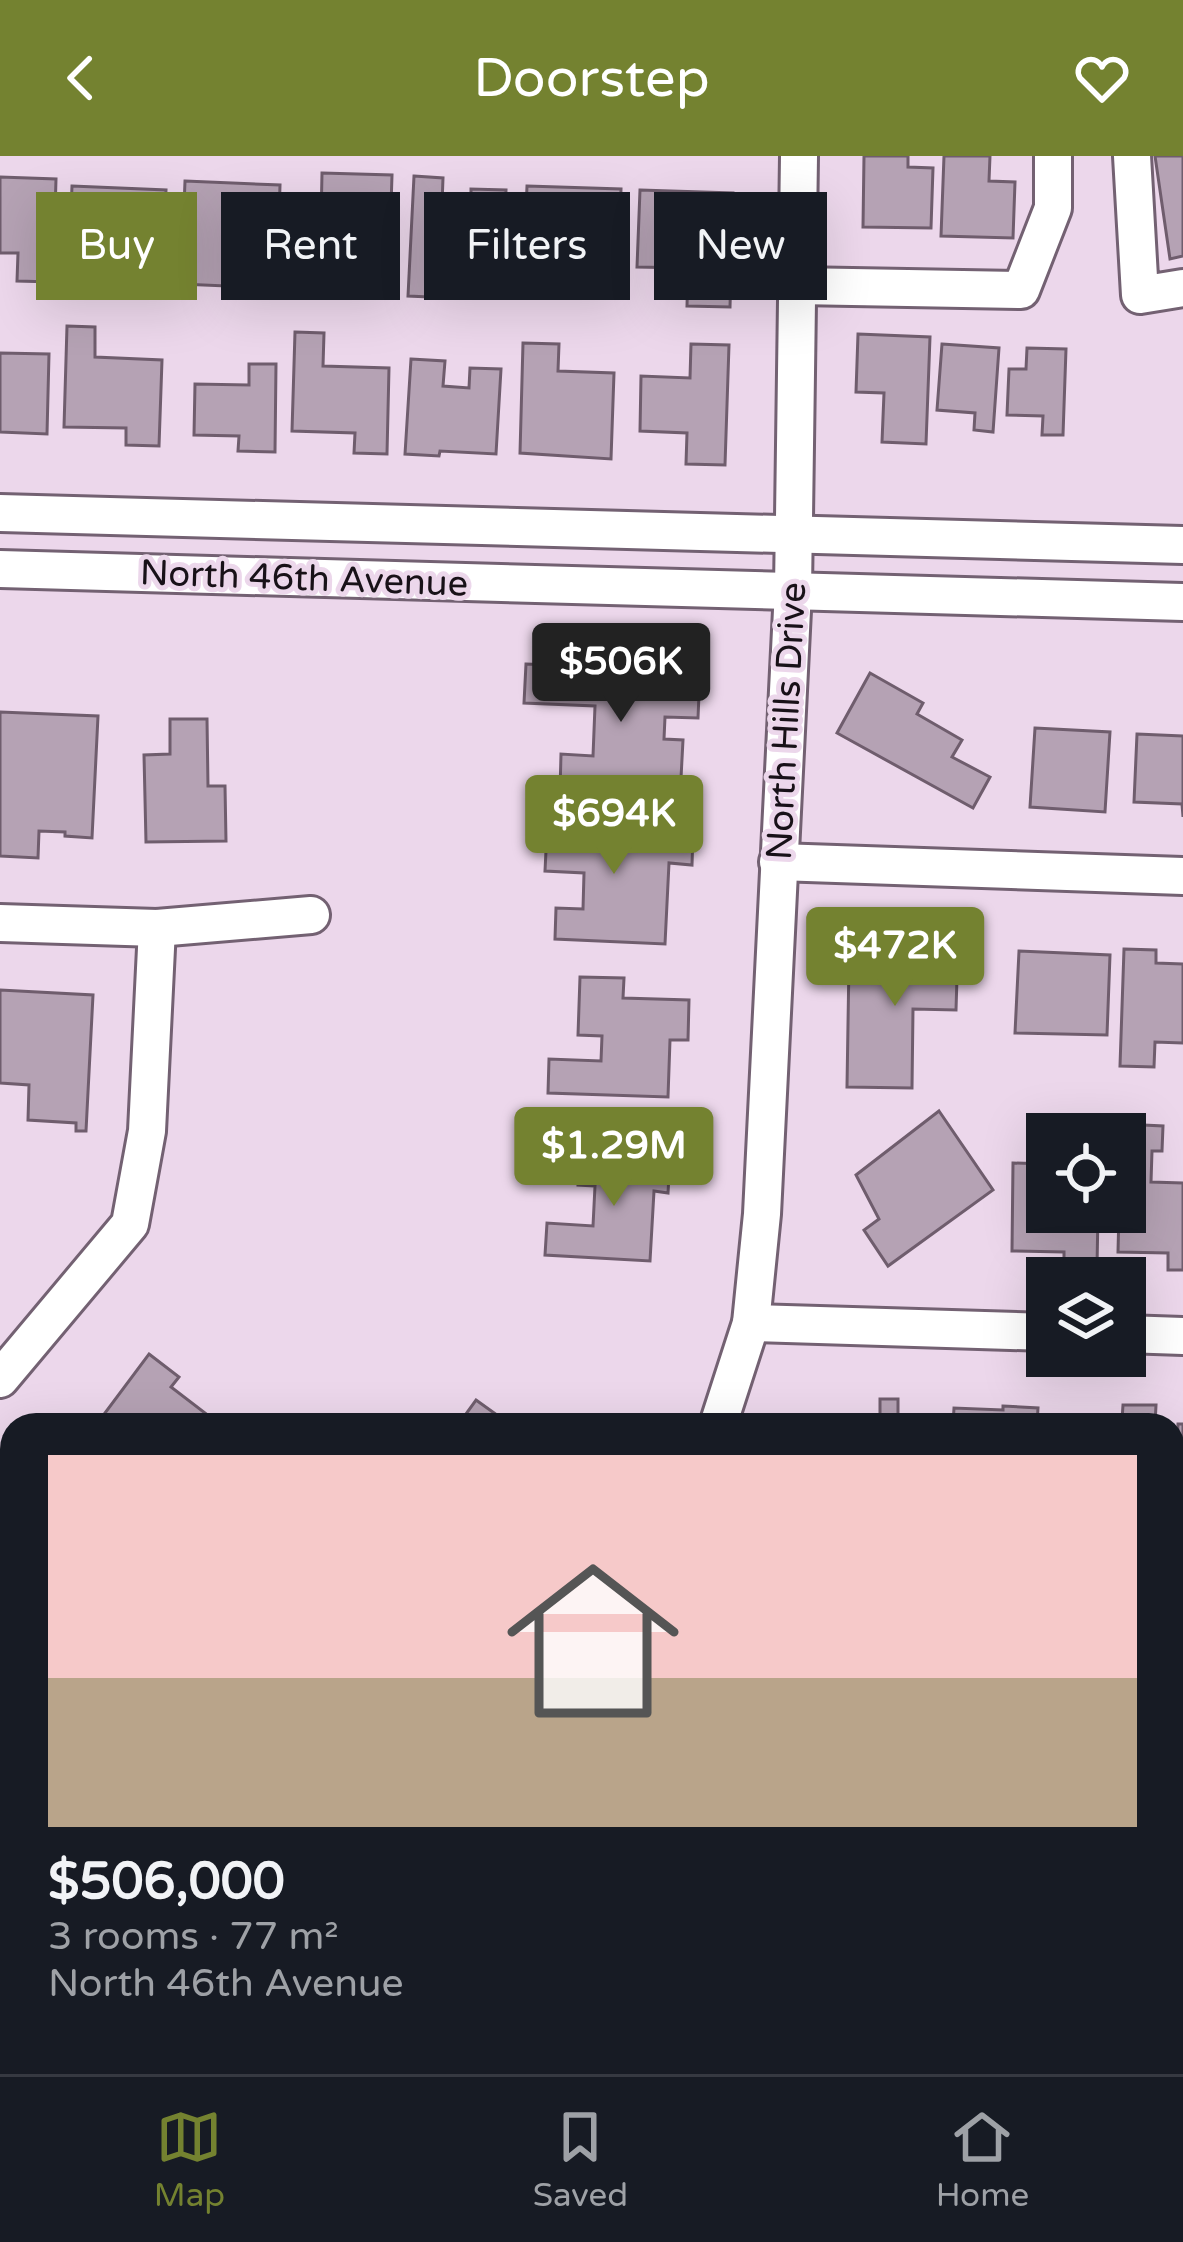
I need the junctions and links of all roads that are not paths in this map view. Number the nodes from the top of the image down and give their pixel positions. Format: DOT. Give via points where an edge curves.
graph roads {
  1 [pos="799,156"];
  2 [pos="1053,156"];
  3 [pos="1132,156"];
  4 [pos="798,192"];
  5 [pos="827,287"];
  6 [pos="1183,288"];
  7 [pos="797,300"];
  8 [pos="0,513"];
  9 [pos="794,535"];
  10 [pos="1183,545"];
  11 [pos="0,569"];
  12 [pos="793,590"];
  13 [pos="1183,602"];
  14 [pos="778,862"];
  15 [pos="1183,876"];
  16 [pos="311,915"];
  17 [pos="0,923"];
  18 [pos="157,928"];
  19 [pos="751,1323"];
  20 [pos="1026,1331"];
  21 [pos="1146,1335"];
  22 [pos="1183,1336"];
  23 [pos="0,1379"];
  24 [pos="722,1413"];
  1 -- 4 [label="street, North Hills Drive"];
  2 -- 5 [label="street" via="1053,208 1021,290"];
  3 -- 6 [label="street" via="1140,295"];
  7 -- 9 [label="street, North Hills Drive"];
  8 -- 9 [label="street, North 46th Avenue"];
  9 -- 10 [label="street, North 46th Avenue"];
  9 -- 12 [label="street, North Hills Drive"];
  11 -- 12 [label="street, North 46th Avenue"];
  12 -- 13 [label="street, North 46th Avenue"];
  12 -- 14 [label="street, North Hills Drive"];
  14 -- 15 [label="street"];
  14 -- 19 [label="street, North Hills Drive"];
  16 -- 18 [label="street"];
  17 -- 18 [label="street"];
  18 -- 23 [label="street" via="147,1131 130,1224"];
  19 -- 20 [label="street"];
  19 -- 24 [label="street, North Hills Drive"];
  21 -- 22 [label="street"];
}
